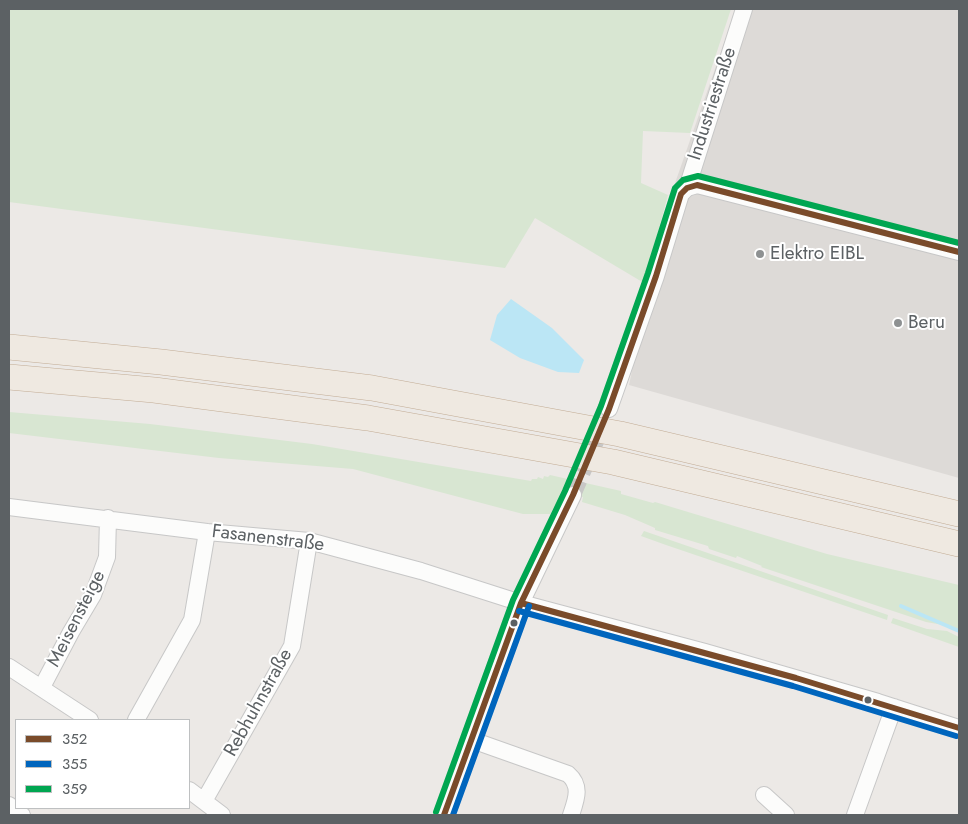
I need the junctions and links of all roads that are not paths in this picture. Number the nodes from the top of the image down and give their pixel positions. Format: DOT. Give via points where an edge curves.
graph roads {
  1 [pos="744,9"];
  2 [pos="687,188"];
  3 [pos="959,252"];
  4 [pos="9,347"];
  5 [pos="9,377"];
  6 [pos="609,409"];
  7 [pos="573,495"];
  8 [pos="9,507"];
  9 [pos="959,514"];
  10 [pos="108,518"];
  11 [pos="206,532"];
  12 [pos="309,541"];
  13 [pos="959,544"];
  14 [pos="521,603"];
  15 [pos="9,667"];
  16 [pos="42,688"];
  17 [pos="894,707"];
  18 [pos="88,719"];
  19 [pos="137,719"];
  20 [pos="959,728"];
  21 [pos="472,740"];
  22 [pos="190,791"];
  23 [pos="764,795"];
  24 [pos="204,801"];
  25 [pos="9,805"];
  26 [pos="22,815"];
  27 [pos="222,815"];
  28 [pos="444,815"];
  29 [pos="571,815"];
  30 [pos="786,815"];
  31 [pos="855,815"];
  1 -- 2 [label="street, Industriestraße"];
  2 -- 3 [label="street, Industriestraße" via="697,185"];
  2 -- 6 [label="street" via="681,194"];
  4 -- 9 [label="highway" via="372,388 620,434"];
  5 -- 13 [label="highway" via="154,390 368,418 613,462"];
  7 -- 14 [label="street"];
  8 -- 10 [label="street, Fasanenstraße"];
  10 -- 11 [label="street, Fasanenstraße"];
  10 -- 16 [label="street, Meisensteige" via="107,557 93,595"];
  11 -- 12 [label="street, Fasanenstraße"];
  11 -- 19 [label="street" via="192,620"];
  12 -- 14 [label="street, Fasanenstraße"];
  12 -- 24 [label="street, Rebhuhnstraße" via="292,646"];
  14 -- 17 [label="street, Fasanenstraße"];
  14 -- 21 [label="street"];
  15 -- 16 [label="street"];
  16 -- 18 [label="street"];
  17 -- 20 [label="street, Fasanenstraße"];
  17 -- 31 [label="street"];
  21 -- 28 [label="street"];
  21 -- 29 [label="street" via="568,774 577,788"];
  22 -- 24 [label="street"];
  23 -- 30 [label="street"];
  24 -- 27 [label="street"];
  25 -- 26 [label="street"];
}
